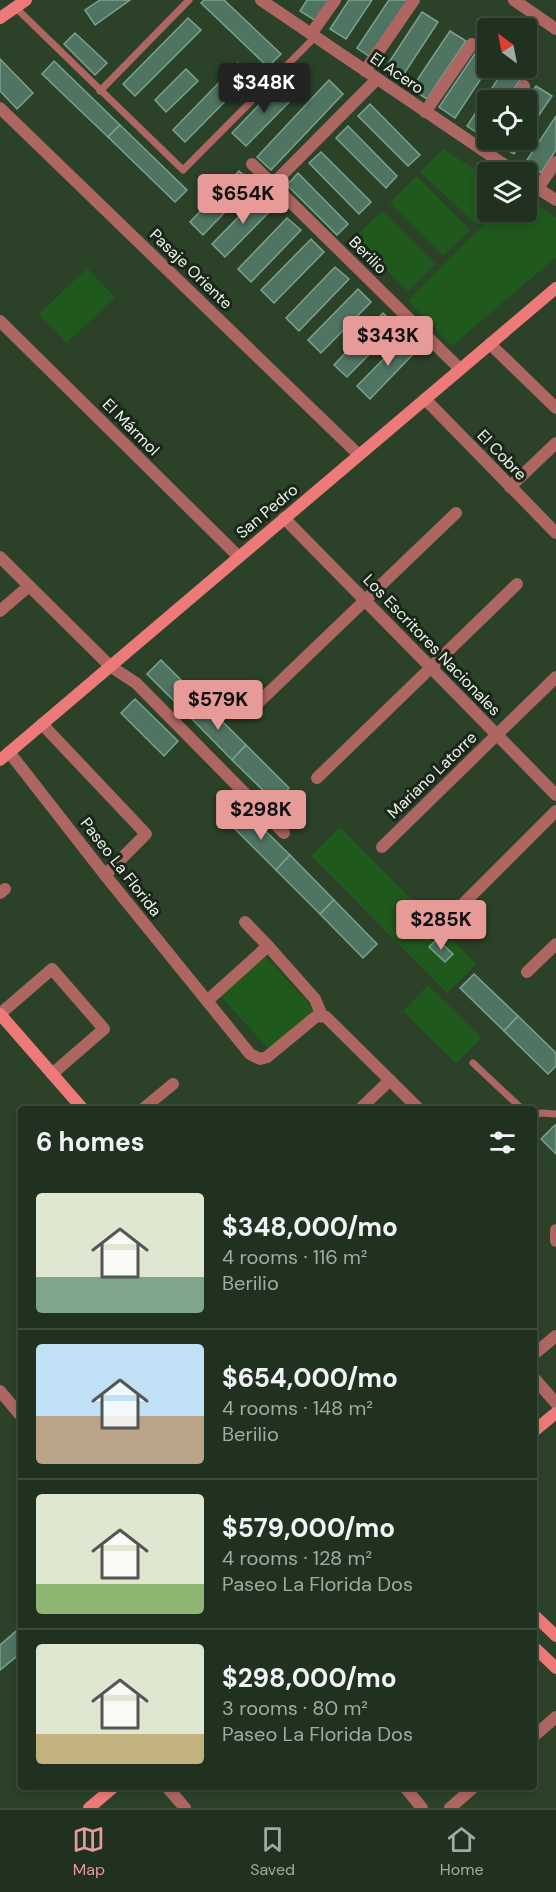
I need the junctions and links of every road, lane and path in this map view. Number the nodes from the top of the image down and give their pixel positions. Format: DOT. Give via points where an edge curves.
graph roads {
  1 [pos="189,0"];
  2 [pos="261,0"];
  3 [pos="335,0"];
  4 [pos="414,0"];
  5 [pos="514,0"];
  6 [pos="20,4"];
  7 [pos="0,18"];
  8 [pos="556,29"];
  9 [pos="313,35"];
  10 [pos="472,44"];
  11 [pos="365,71"];
  12 [pos="377,79"];
  13 [pos="524,86"];
  14 [pos="521,90"];
  15 [pos="100,91"];
  16 [pos="0,108"];
  17 [pos="425,112"];
  18 [pos="477,147"];
  19 [pos="482,150"];
  20 [pos="500,162"];
  21 [pos="556,162"];
  22 [pos="252,164"];
  23 [pos="273,184"];
  24 [pos="538,188"];
  25 [pos="556,201"];
  26 [pos="556,288"];
  27 [pos="0,321"];
  28 [pos="490,344"];
  29 [pos="460,369"];
  30 [pos="425,399"];
  31 [pos="556,408"];
  32 [pos="556,443"];
  33 [pos="359,455"];
  34 [pos="510,487"];
  35 [pos="456,513"];
  36 [pos="285,518"];
  37 [pos="556,533"];
  38 [pos="0,557"];
  39 [pos="239,557"];
  40 [pos="517,584"];
  41 [pos="29,586"];
  42 [pos="365,601"];
  43 [pos="0,611"];
  44 [pos="110,666"];
  45 [pos="431,668"];
  46 [pos="556,677"];
  47 [pos="258,703"];
  48 [pos="42,724"];
  49 [pos="497,735"];
  50 [pos="5,756"];
  51 [pos="317,778"];
  52 [pos="556,795"];
  53 [pos="556,812"];
  54 [pos="284,833"];
  55 [pos="382,847"];
  56 [pos="105,875"];
  57 [pos="450,917"];
  58 [pos="245,922"];
  59 [pos="556,944"];
  60 [pos="268,946"];
  61 [pos="527,972"];
  62 [pos="207,1001"];
  63 [pos="0,1014"];
  64 [pos="322,1016"];
  65 [pos="473,1063"];
  66 [pos="52,1074"];
  67 [pos="390,1080"];
  68 [pos="173,1084"];
  69 [pos="80,1106"];
  70 [pos="146,1106"];
  71 [pos="363,1106"];
  72 [pos="416,1106"];
  73 [pos="519,1106"];
  74 [pos="537,1114"];
  75 [pos="556,1114"];
  76 [pos="556,1230"];
  77 [pos="556,1241"];
  78 [pos="556,1336"];
  79 [pos="537,1352"];
  80 [pos="537,1381"];
  81 [pos="0,1391"];
  82 [pos="556,1403"];
  83 [pos="18,1412"];
  84 [pos="556,1413"];
  85 [pos="537,1429"];
  86 [pos="537,1618"];
  87 [pos="556,1636"];
  88 [pos="537,1650"];
  89 [pos="556,1668"];
  90 [pos="556,1717"];
  91 [pos="537,1733"];
  92 [pos="110,1790"];
  93 [pos="169,1790"];
  94 [pos="407,1790"];
  95 [pos="470,1790"];
  96 [pos="89,1808"];
  97 [pos="185,1808"];
  98 [pos="422,1808"];
  99 [pos="450,1808"];
  1 -- 15 [label="lane"];
  2 -- 9 [label="street, El Acero"];
  3 -- 9 [label="street"];
  4 -- 11 [label="street"];
  5 -- 8 [label="street"];
  6 -- 7 [label="street"];
  6 -- 15 [label="lane"];
  9 -- 11 [label="street, El Acero"];
  9 -- 15 [label="lane" via="184,170"];
  10 -- 17 [label="street"];
  11 -- 12 [label="street, El Acero"];
  12 -- 17 [label="street, El Acero"];
  12 -- 23 [label="street"];
  13 -- 14 [label="street"];
  16 -- 33 [label="street, Pasaje Oriente"];
  17 -- 18 [label="street, El Acero"];
  19 -- 20 [label="street, El Acero"];
  21 -- 24 [label="street"];
  22 -- 23 [label="street, Berilio"];
  23 -- 29 [label="street, Berilio"];
  24 -- 25 [label="street"];
  26 -- 28 [label="street, San Pedro"];
  27 -- 39 [label="street, El Mármol"];
  28 -- 29 [label="street, San Pedro"];
  28 -- 31 [label="street"];
  29 -- 30 [label="street, San Pedro"];
  30 -- 33 [label="street, San Pedro"];
  30 -- 34 [label="street, El Cobre"];
  32 -- 34 [label="street"];
  33 -- 36 [label="street, San Pedro"];
  34 -- 37 [label="street, El Cobre"];
  35 -- 42 [label="street"];
  36 -- 39 [label="street, San Pedro"];
  36 -- 42 [label="street, Los Escritores Nacionales"];
  38 -- 41 [label="street"];
  39 -- 44 [label="street, San Pedro"];
  40 -- 45 [label="street"];
  41 -- 43 [label="street"];
  41 -- 44 [label="street"];
  42 -- 45 [label="street, Los Escritores Nacionales"];
  42 -- 47 [label="street"];
  44 -- 48 [label="street, San Pedro"];
  44 -- 54 [label="street" via="136,683"];
  45 -- 49 [label="street, Los Escritores Nacionales"];
  45 -- 51 [label="street"];
  46 -- 49 [label="street, Mariano Latorre"];
  48 -- 50 [label="street, San Pedro"];
  48 -- 56 [label="street" via="146,834"];
  49 -- 52 [label="street, Los Escritores Nacionales"];
  49 -- 55 [label="street, Mariano Latorre"];
  50 -- 56 [label="street, Paseo La Florida"];
  53 -- 57 [label="street"];
  56 -- 62 [label="street, Paseo La Florida"];
  58 -- 60 [label="street"];
  59 -- 61 [label="street"];
  60 -- 62 [label="street"];
  60 -- 64 [label="street" via="315,999"];
  62 -- 64 [label="street, Paseo La Florida" via="250,1054 260,1059"];
  63 -- 66 [label="street"];
  63 -- 66 [label="street" via="52,969 105,1029"];
  64 -- 67 [label="street" via="330,1019"];
  65 -- 73 [label="lane"];
  66 -- 69 [label="street"];
  67 -- 71 [label="street"];
  67 -- 72 [label="street"];
  68 -- 70 [label="street"];
  74 -- 75 [label="lane"];
  76 -- 77 [label="street"];
  78 -- 79 [label="street"];
  80 -- 82 [label="street"];
  81 -- 83 [label="street"];
  84 -- 85 [label="street"];
  86 -- 87 [label="street"];
  88 -- 89 [label="street"];
  90 -- 91 [label="street"];
  92 -- 96 [label="street"];
  93 -- 97 [label="street"];
  94 -- 98 [label="street"];
  95 -- 99 [label="street"];
}
